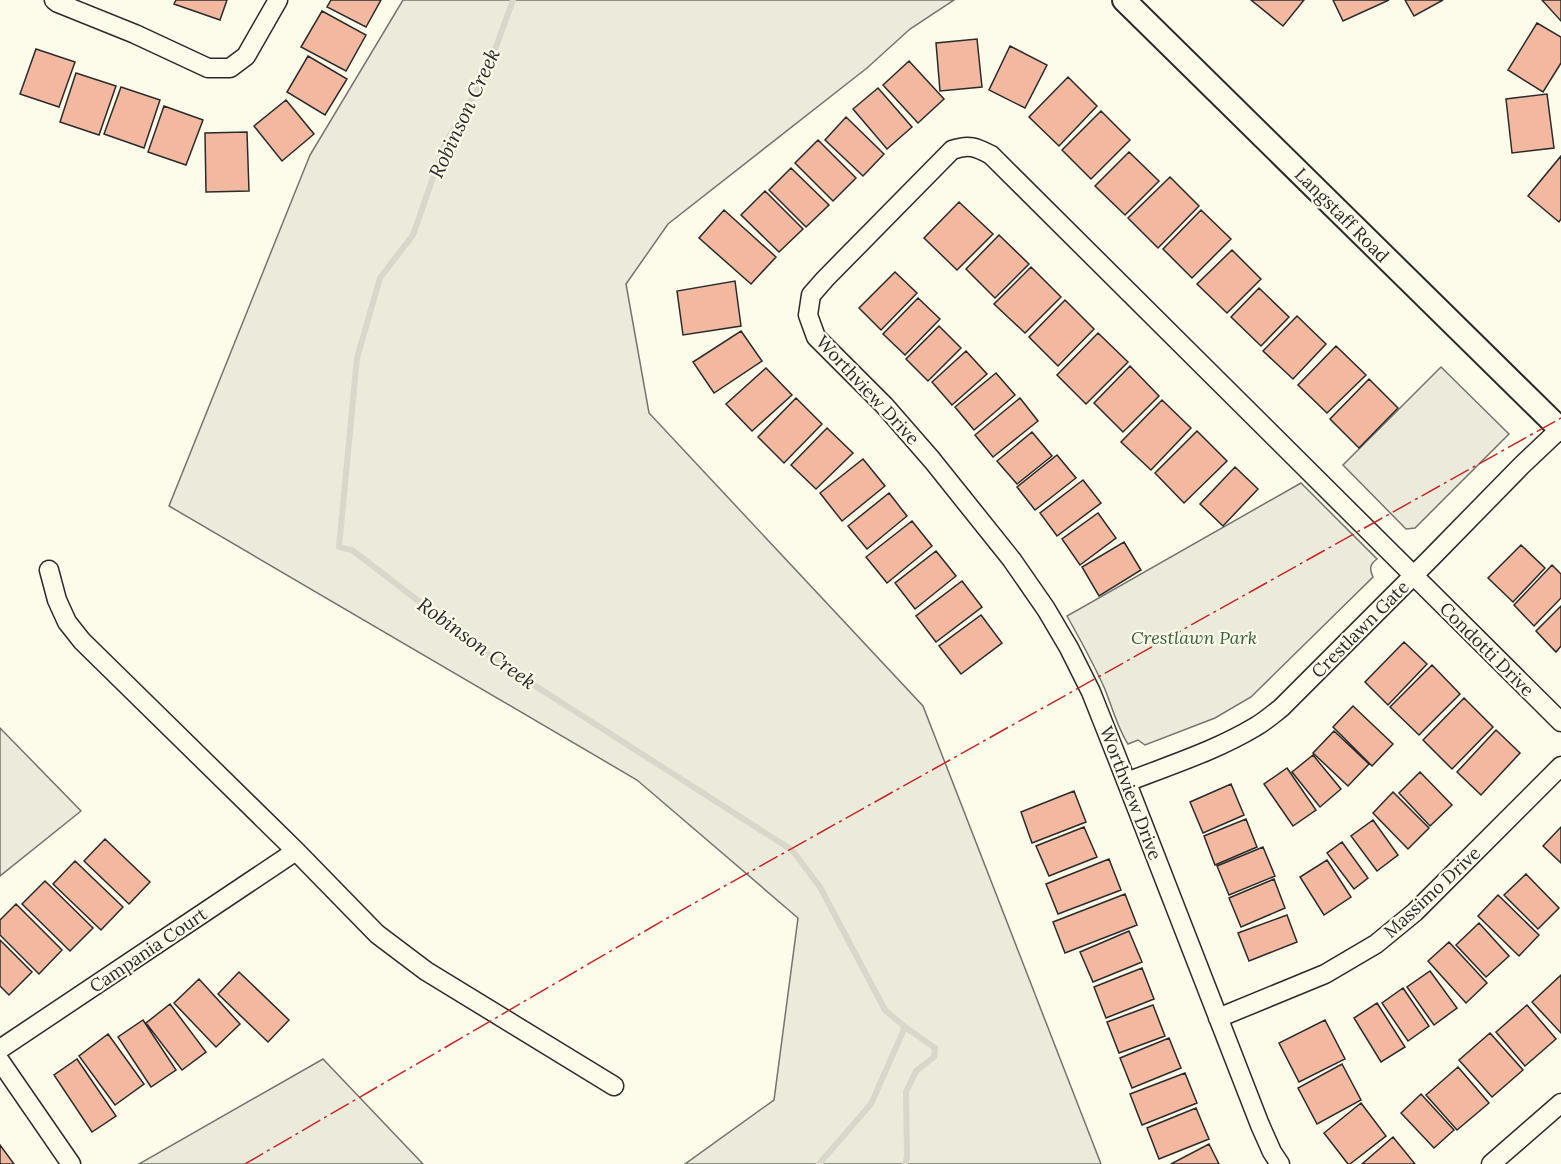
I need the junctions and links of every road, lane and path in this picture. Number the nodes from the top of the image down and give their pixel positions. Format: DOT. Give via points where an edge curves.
graph roads {
  1 [pos="54,0"];
  2 [pos="278,0"];
  3 [pos="1124,0"];
  4 [pos="1560,429"];
  5 [pos="49,570"];
  6 [pos="1413,576"];
  7 [pos="1561,722"];
  8 [pos="1561,766"];
  9 [pos="1127,782"];
  10 [pos="296,851"];
  11 [pos="1218,1018"];
  12 [pos="0,1049"];
  13 [pos="0,1061"];
  14 [pos="614,1086"];
  15 [pos="1561,1103"];
  16 [pos="71,1164"];
  17 [pos="1280,1164"];
  18 [pos="1491,1164"];
  1 -- 2 [label="street" via="208,68 230,68 246,56"];
  3 -- 4 [label="street, Langstaff Road"];
  4 -- 6 [label="street, Crestlawn Gate"];
  5 -- 10 [label="street" via="67,622 82,641"];
  6 -- 7 [label="street, Condotti Drive"];
  6 -- 9 [label="street, Crestlawn Gate" via="1281,708 1257,726 1208,751"];
  6 -- 9 [label="street, Worthview Drive" via="991,155 965,146 952,150 811,295 808,315 816,337 932,460 1039,599 1091,692"];
  8 -- 11 [label="street, Massimo Drive" via="1415,912 1376,944 1325,974"];
  9 -- 11 [label="street, Worthview Drive"];
  10 -- 12 [label="street, Campania Court"];
  10 -- 14 [label="street" via="377,934 426,971"];
  11 -- 17 [label="street, Worthview Drive" via="1260,1125"];
  13 -- 16 [label="street"];
  15 -- 18 [label="street"];
}
